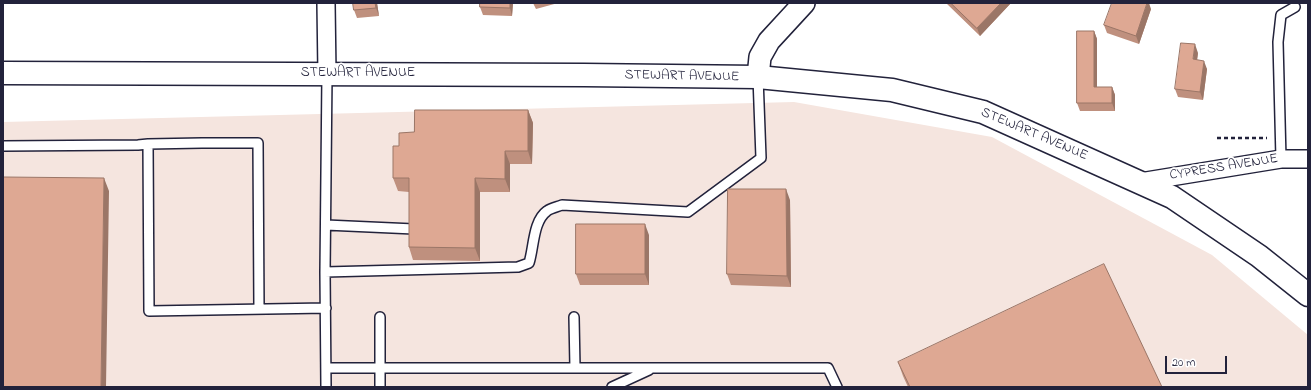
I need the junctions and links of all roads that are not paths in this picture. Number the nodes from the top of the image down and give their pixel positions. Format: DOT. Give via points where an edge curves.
graph roads {
  1 [pos="326,3"];
  2 [pos="804,3"];
  3 [pos="1296,7"];
  4 [pos="3,73"];
  5 [pos="327,74"];
  6 [pos="758,78"];
  7 [pos="148,144"];
  8 [pos="3,146"];
  9 [pos="1281,159"];
  10 [pos="1308,159"];
  11 [pos="1140,182"];
  12 [pos="326,225"];
  13 [pos="414,229"];
  14 [pos="325,272"];
  15 [pos="1308,295"];
  16 [pos="326,308"];
  17 [pos="259,309"];
  18 [pos="380,317"];
  19 [pos="574,318"];
  20 [pos="326,368"];
  21 [pos="380,368"];
  22 [pos="574,368"];
  23 [pos="652,368"];
  24 [pos="326,387"];
  25 [pos="380,387"];
  26 [pos="612,387"];
  27 [pos="837,387"];
  1 -- 5 [label="street"];
  2 -- 6 [label="street" via="769,41 760,57"];
  3 -- 9 [label="lane" via="1281,15 1278,42"];
  4 -- 5 [label="main road, STEWART AVENUE"];
  5 -- 6 [label="main road, STEWART AVENUE"];
  5 -- 12 [label="lane"];
  6 -- 11 [label="main road, STEWART AVENUE" via="892,90 983,112"];
  6 -- 14 [label="lane" via="761,158 688,212 562,205 547,211 538,222 529,263 518,267"];
  7 -- 8 [label="lane"];
  7 -- 17 [label="lane" via="258,143"];
  7 -- 17 [label="lane" via="149,311"];
  9 -- 10 [label="street, CYPRESS AVENUE"];
  9 -- 11 [label="street, CYPRESS AVENUE"];
  11 -- 15 [label="main road, STEWART AVENUE" via="1172,197 1258,256"];
  12 -- 13 [label="lane"];
  12 -- 14 [label="lane"];
  14 -- 16 [label="lane"];
  16 -- 17 [label="lane"];
  16 -- 20 [label="lane"];
  18 -- 21 [label="lane"];
  19 -- 22 [label="lane"];
  20 -- 21 [label="lane"];
  20 -- 24 [label="lane"];
  21 -- 22 [label="lane"];
  21 -- 25 [label="lane"];
  22 -- 23 [label="lane"];
  23 -- 26 [label="lane"];
  23 -- 27 [label="lane" via="828,368"];
}
